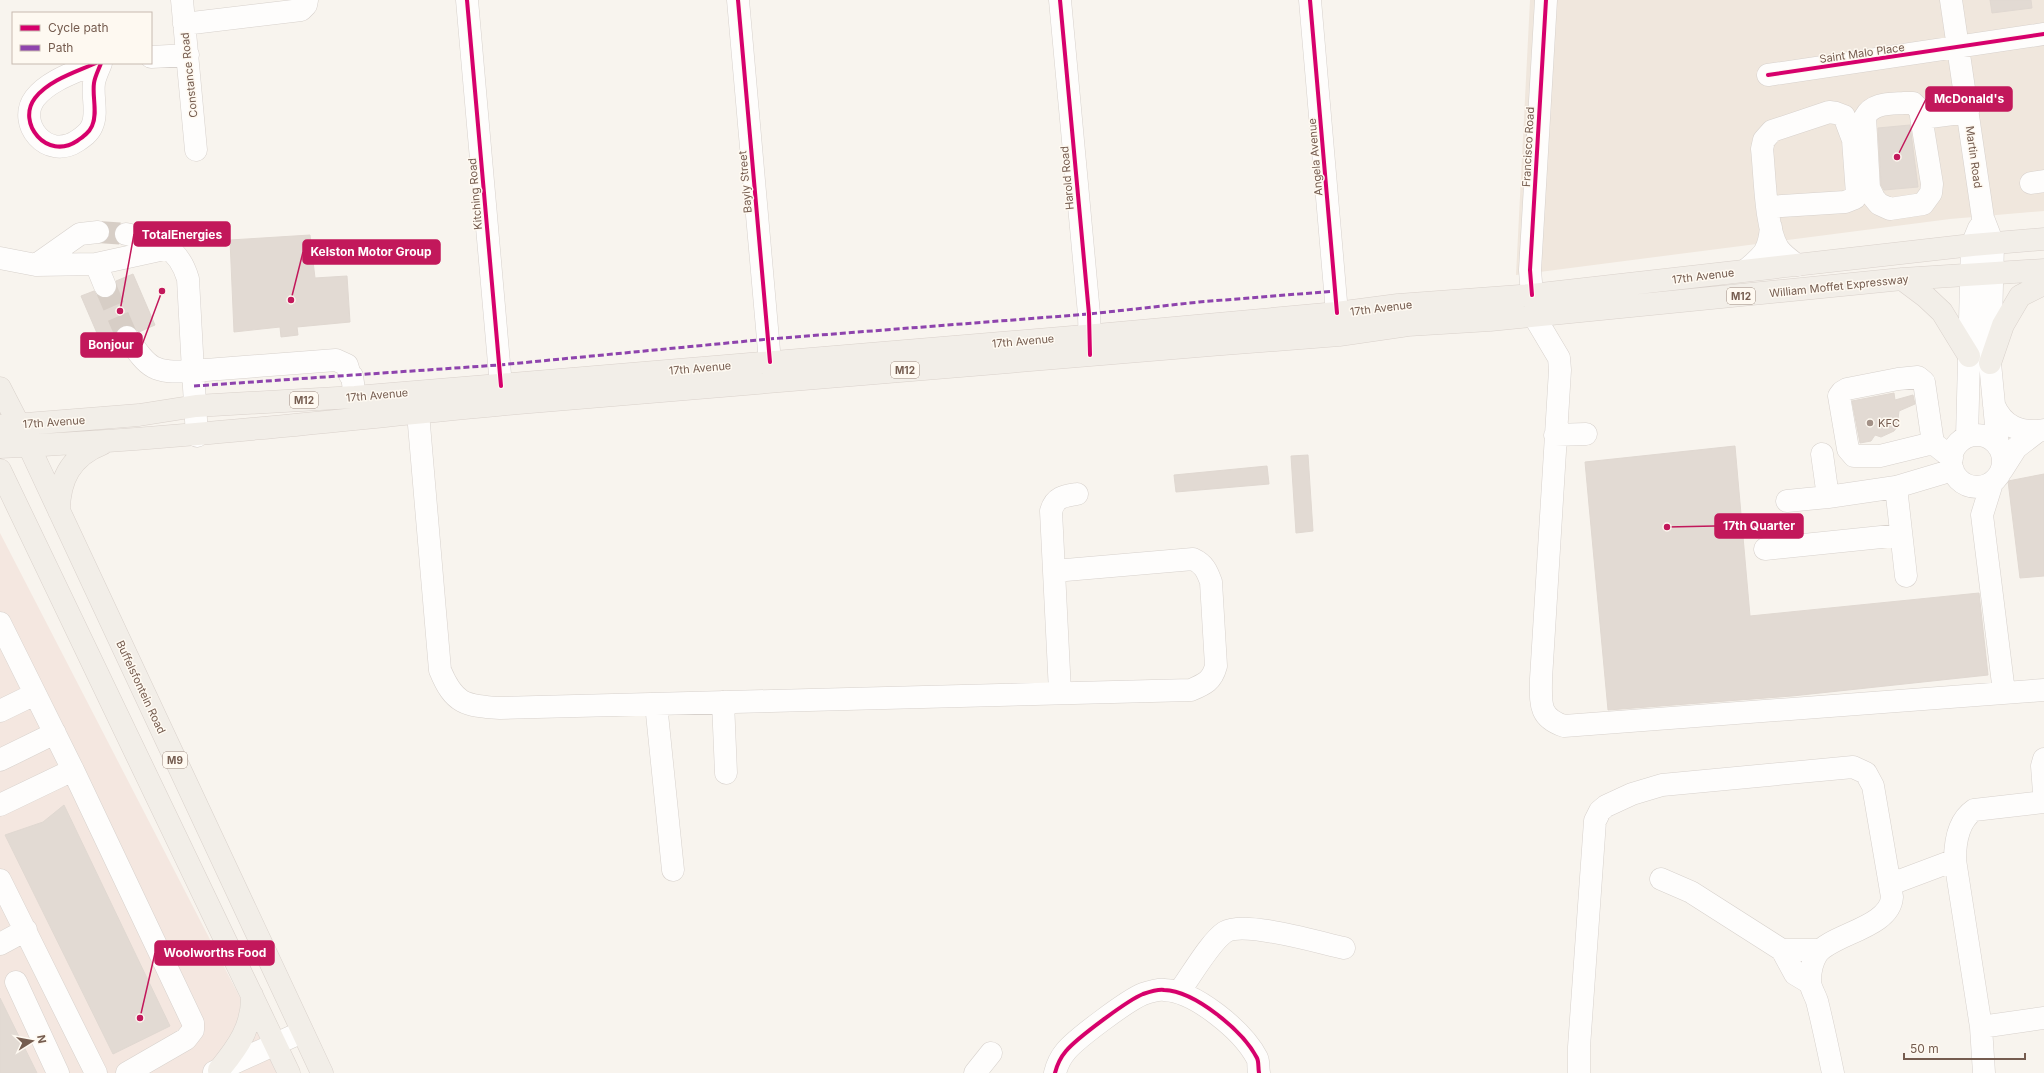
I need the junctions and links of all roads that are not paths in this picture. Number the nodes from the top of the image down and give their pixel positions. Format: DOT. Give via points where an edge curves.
graph roads {
  1 [pos="182,0"];
  2 [pos="307,0"];
  3 [pos="467,0"];
  4 [pos="738,0"];
  5 [pos="1060,0"];
  6 [pos="1310,0"];
  7 [pos="1546,0"];
  8 [pos="1951,0"];
  9 [pos="184,24"];
  10 [pos="2044,34"];
  11 [pos="1958,48"];
  12 [pos="188,55"];
  13 [pos="152,57"];
  14 [pos="94,64"];
  15 [pos="101,64"];
  16 [pos="1768,75"];
  17 [pos="1968,112"];
  18 [pos="1922,118"];
  19 [pos="196,150"];
  20 [pos="1769,217"];
  21 [pos="98,232"];
  22 [pos="126,234"];
  23 [pos="2044,239"];
  24 [pos="1983,244"];
  25 [pos="169,248"];
  26 [pos="0,258"];
  27 [pos="31,264"];
  28 [pos="96,264"];
  29 [pos="1797,265"];
  30 [pos="1746,270"];
  31 [pos="2044,270"];
  32 [pos="0,272"];
  33 [pos="1981,274"];
  34 [pos="1902,279"];
  35 [pos="2044,284"];
  36 [pos="106,286"];
  37 [pos="1533,305"];
  38 [pos="1337,313"];
  39 [pos="1490,320"];
  40 [pos="127,337"];
  41 [pos="1091,345"];
  42 [pos="1969,356"];
  43 [pos="770,362"];
  44 [pos="1990,363"];
  45 [pos="193,371"];
  46 [pos="501,386"];
  47 [pos="0,388"];
  48 [pos="416,392"];
  49 [pos="355,397"];
  50 [pos="1994,405"];
  51 [pos="196,406"];
  52 [pos="418,413"];
  53 [pos="10,425"];
  54 [pos="2041,430"];
  55 [pos="1586,434"];
  56 [pos="1555,435"];
  57 [pos="197,436"];
  58 [pos="1967,437"];
  59 [pos="111,441"];
  60 [pos="1933,443"];
  61 [pos="28,446"];
  62 [pos="1998,446"];
  63 [pos="0,448"];
  64 [pos="1822,454"];
  65 [pos="0,470"];
  66 [pos="1955,470"];
  67 [pos="1997,476"];
  68 [pos="1896,487"];
  69 [pos="1077,494"];
  70 [pos="1828,497"];
  71 [pos="1787,501"];
  72 [pos="58,512"];
  73 [pos="1982,515"];
  74 [pos="1900,535"];
  75 [pos="1765,549"];
  76 [pos="1054,571"];
  77 [pos="1906,576"];
  78 [pos="0,623"];
  79 [pos="8,660"];
  80 [pos="2044,690"];
  81 [pos="1060,692"];
  82 [pos="2004,692"];
  83 [pos="35,694"];
  84 [pos="723,702"];
  85 [pos="656,704"];
  86 [pos="0,711"];
  87 [pos="55,733"];
  88 [pos="2044,759"];
  89 [pos="0,760"];
  90 [pos="73,770"];
  91 [pos="726,773"];
  92 [pos="2044,793"];
  93 [pos="2044,802"];
  94 [pos="0,806"];
  95 [pos="1955,860"];
  96 [pos="673,870"];
  97 [pos="1661,879"];
  98 [pos="0,880"];
  99 [pos="1891,884"];
  100 [pos="26,930"];
  101 [pos="0,944"];
  102 [pos="1344,948"];
  103 [pos="1782,950"];
  104 [pos="1820,950"];
  105 [pos="43,967"];
  106 [pos="1810,983"];
  107 [pos="8,986"];
  108 [pos="1179,992"];
  109 [pos="252,995"];
  110 [pos="2044,1018"];
  111 [pos="1981,1027"];
  112 [pos="302,1032"];
  113 [pos="275,1044"];
  114 [pos="991,1053"];
  115 [pos="216,1071"];
  116 [pos="58,1073"];
  117 [pos="96,1073"];
  118 [pos="127,1073"];
  119 [pos="289,1073"];
  120 [pos="322,1073"];
  121 [pos="975,1073"];
  122 [pos="1055,1073"];
  123 [pos="1259,1073"];
  124 [pos="1580,1073"];
  125 [pos="1833,1073"];
  126 [pos="1984,1073"];
  1 -- 9 [label="street, Constance Road"];
  2 -- 9 [label="street" via="301,10"];
  3 -- 46 [label="street, Kitching Road"];
  4 -- 43 [label="street, Bayly Street"];
  5 -- 41 [label="street, Harold Road"];
  6 -- 38 [label="street, Angela Avenue"];
  7 -- 37 [label="street, Francisco Road" via="1530,270"];
  8 -- 11 [label="street, Martin Road"];
  9 -- 12 [label="street, Constance Road"];
  10 -- 11 [label="street, Saint Malo Place"];
  11 -- 16 [label="street, Saint Malo Place"];
  11 -- 17 [label="street, Martin Road"];
  12 -- 13 [label="street"];
  12 -- 19 [label="street, Constance Road"];
  14 -- 15 [label="street" via="51,85 36,98 29,113 31,123 41,140 57,148 66,147 87,134 94,121 94,83"];
  17 -- 18 [label="street"];
  17 -- 24 [label="street, Martin Road" via="1983,218"];
  18 -- 18 [label="street" via="1932,184 1931,193 1923,204 1890,209 1879,204 1869,188 1865,117 1873,108 1880,105 1904,103 1917,106"];
  20 -- 20 [label="street" via="1855,198 1857,194 1853,140 1844,116 1829,112 1767,135 1762,149"];
  20 -- 29 [label="street" via="1778,247"];
  20 -- 30 [label="street" via="1769,245"];
  21 -- 27 [label="street" via="80,234"];
  22 -- 25 [label="street" via="152,239"];
  23 -- 24 [label="main road, 17th Avenue / M12"];
  24 -- 29 [label="main road, 17th Avenue / M12"];
  24 -- 33 [label="street"];
  25 -- 28 [label="street"];
  25 -- 45 [label="street" via="179,257 188,279"];
  26 -- 27 [label="street"];
  27 -- 28 [label="street"];
  27 -- 32 [label="street"];
  28 -- 36 [label="street"];
  29 -- 30 [label="main road, 17th Avenue / M12"];
  30 -- 37 [label="main road, 17th Avenue / M12"];
  31 -- 33 [label="main road, William Moffet Expressway / M12"];
  33 -- 34 [label="main road, William Moffet Expressway / M12"];
  33 -- 42 [label="street"];
  33 -- 44 [label="street"];
  34 -- 37 [label="main road, William Moffet Expressway / M12"];
  34 -- 42 [label="main road" via="1942,312"];
  35 -- 44 [label="main road" via="2020,296 2003,325"];
  37 -- 38 [label="main road, 17th Avenue / M12" via="1398,305"];
  37 -- 39 [label="main road, William Moffet Expressway / M12"];
  37 -- 56 [label="street" via="1559,358"];
  38 -- 41 [label="main road, 17th Avenue / M12"];
  39 -- 41 [label="main road, 17th Avenue / M12" via="1408,325 1339,335"];
  40 -- 45 [label="street" via="146,363 156,370"];
  41 -- 43 [label="main road, 17th Avenue / M12"];
  41 -- 52 [label="main road, 17th Avenue / M12" via="770,380"];
  42 -- 58 [label="street"];
  43 -- 46 [label="main road, 17th Avenue / M12"];
  44 -- 50 [label="street"];
  45 -- 49 [label="street" via="336,360 347,366 352,376"];
  45 -- 51 [label="street"];
  46 -- 48 [label="main road, 17th Avenue / M12"];
  47 -- 53 [label="main road, Buffelsfontein Road / M9"];
  48 -- 49 [label="main road, 17th Avenue / M12"];
  48 -- 52 [label="main road"];
  49 -- 51 [label="main road, 17th Avenue / M12"];
  50 -- 54 [label="street" via="2003,421 2012,427"];
  50 -- 62 [label="street"];
  51 -- 53 [label="main road, 17th Avenue / M12" via="139,415"];
  51 -- 57 [label="street"];
  52 -- 57 [label="main road, 17th Avenue / M12"];
  52 -- 85 [label="street" via="440,670 456,698 481,707 500,708"];
  53 -- 61 [label="main road, Buffelsfontein Road / M9"];
  54 -- 67 [label="street" via="2016,448"];
  55 -- 56 [label="street"];
  56 -- 82 [label="street" via="1541,679 1542,705 1551,722 1564,726"];
  57 -- 59 [label="main road, 17th Avenue / M12"];
  58 -- 62 [label="street" via="1985,436"];
  58 -- 66 [label="street" via="1954,449"];
  59 -- 61 [label="main road, 17th Avenue / M12"];
  59 -- 72 [label="main road" via="90,449 73,462 60,488"];
  60 -- 60 [label="street" via="1924,382 1915,377 1842,392 1839,396 1848,450 1854,456 1869,456"];
  60 -- 66 [label="street"];
  61 -- 63 [label="main road, 17th Avenue"];
  61 -- 72 [label="main road, Buffelsfontein Road / M9"];
  62 -- 67 [label="street" via="2002,454"];
  64 -- 70 [label="street"];
  65 -- 109 [label="main road"];
  66 -- 67 [label="street" via="1973,487 1986,486"];
  66 -- 68 [label="street"];
  66 -- 73 [label="street"];
  67 -- 73 [label="street"];
  68 -- 70 [label="street"];
  68 -- 74 [label="street"];
  69 -- 76 [label="street" via="1060,497 1053,503 1051,510"];
  70 -- 71 [label="street"];
  72 -- 112 [label="main road, Buffelsfontein Road / M9"];
  73 -- 82 [label="street"];
  74 -- 75 [label="street"];
  74 -- 77 [label="street"];
  76 -- 81 [label="street"];
  76 -- 81 [label="street" via="1193,559 1201,562 1211,582 1216,666 1213,676 1207,683 1191,690"];
  78 -- 79 [label="street"];
  79 -- 83 [label="street"];
  80 -- 82 [label="street"];
  81 -- 84 [label="street"];
  83 -- 86 [label="street"];
  83 -- 87 [label="street"];
  84 -- 85 [label="street"];
  84 -- 91 [label="street"];
  85 -- 96 [label="street"];
  87 -- 89 [label="street"];
  87 -- 90 [label="street"];
  88 -- 92 [label="street"];
  90 -- 94 [label="street"];
  90 -- 118 [label="street" via="193,1024 186,1039"];
  93 -- 95 [label="street" via="1974,810 1966,816 1961,826 1955,848"];
  95 -- 99 [label="street"];
  95 -- 111 [label="street"];
  97 -- 103 [label="street" via="1690,892"];
  98 -- 100 [label="street"];
  99 -- 104 [label="street" via="1892,903 1887,911 1863,928"];
  99 -- 124 [label="street" via="1873,786 1869,776 1853,767 1662,785 1632,794 1606,806 1595,821 1579,1047"];
  100 -- 101 [label="street"];
  100 -- 105 [label="street"];
  102 -- 108 [label="street" via="1239,927 1226,931 1216,940"];
  103 -- 104 [label="street"];
  103 -- 106 [label="street" via="1795,974"];
  104 -- 106 [label="street" via="1814,960"];
  105 -- 107 [label="street"];
  105 -- 117 [label="street"];
  106 -- 125 [label="street" via="1818,1002"];
  107 -- 116 [label="street"];
  108 -- 122 [label="street" via="1163,990 1144,994 1129,1001 1074,1042 1065,1052"];
  108 -- 123 [label="street" via="1226,1021 1257,1059"];
  109 -- 113 [label="main road"];
  109 -- 115 [label="main road" via="247,1030 236,1048"];
  110 -- 111 [label="street"];
  111 -- 126 [label="street"];
  112 -- 113 [label="street"];
  112 -- 120 [label="main road, Buffelsfontein Road / M9"];
  113 -- 115 [label="street"];
  113 -- 119 [label="main road"];
  114 -- 121 [label="street"];
}
